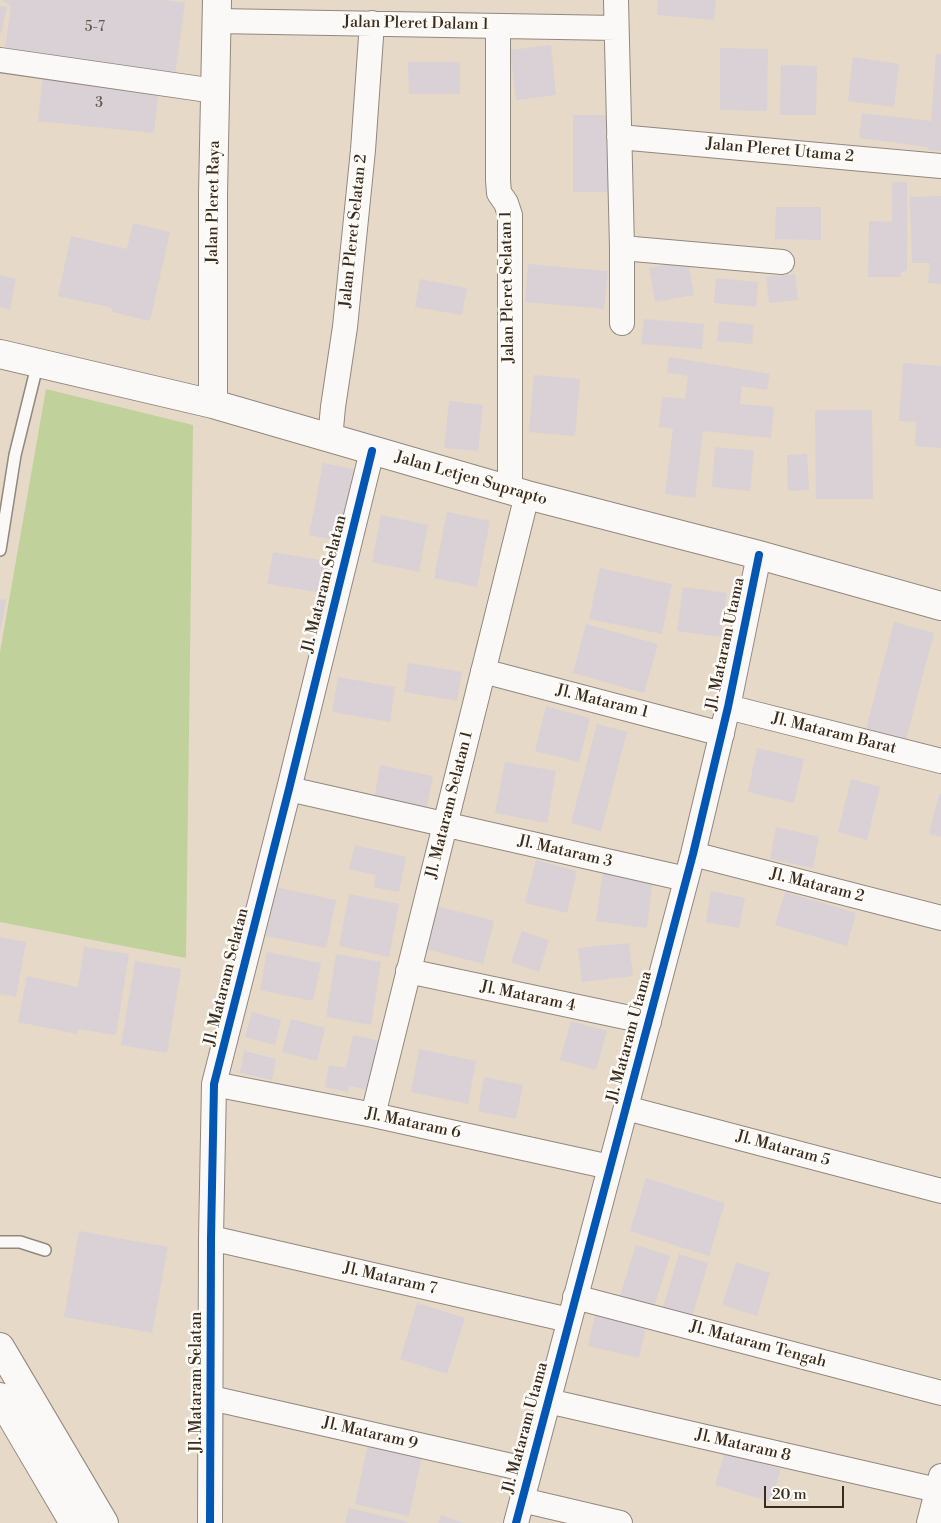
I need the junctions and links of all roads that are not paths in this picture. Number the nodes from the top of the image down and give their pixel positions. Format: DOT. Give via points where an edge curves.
graph roads {
  1 [pos="616,0"];
  2 [pos="216,10"];
  3 [pos="372,23"];
  4 [pos="498,26"];
  5 [pos="616,28"];
  6 [pos="0,60"];
  7 [pos="215,91"];
  8 [pos="619,137"];
  9 [pos="941,166"];
  10 [pos="622,248"];
  11 [pos="782,262"];
  12 [pos="622,323"];
  13 [pos="0,354"];
  14 [pos="38,362"];
  15 [pos="213,404"];
  16 [pos="330,439"];
  17 [pos="372,451"];
  18 [pos="519,493"];
  19 [pos="2,518"];
  20 [pos="0,550"];
  21 [pos="758,554"];
  22 [pos="941,606"];
  23 [pos="483,671"];
  24 [pos="728,707"];
  25 [pos="722,734"];
  26 [pos="941,761"];
  27 [pos="289,789"];
  28 [pos="445,824"];
  29 [pos="693,854"];
  30 [pos="686,879"];
  31 [pos="941,918"];
  32 [pos="408,971"];
  33 [pos="649,1022"];
  34 [pos="214,1084"];
  35 [pos="626,1108"];
  36 [pos="373,1115"];
  37 [pos="610,1167"];
  38 [pos="941,1191"];
  39 [pos="211,1238"];
  40 [pos="0,1242"];
  41 [pos="45,1250"];
  42 [pos="575,1297"];
  43 [pos="569,1320"];
  44 [pos="0,1347"];
  45 [pos="941,1393"];
  46 [pos="0,1397"];
  47 [pos="211,1398"];
  48 [pos="548,1401"];
  49 [pos="28,1419"];
  50 [pos="529,1470"];
  51 [pos="939,1482"];
  52 [pos="522,1500"];
  53 [pos="74,1523"];
  54 [pos="104,1523"];
  55 [pos="210,1523"];
  56 [pos="516,1523"];
  57 [pos="620,1523"];
  58 [pos="929,1523"];
  1 -- 5 [label="street"];
  2 -- 3 [label="street, Jalan Pleret Dalam 1"];
  2 -- 7 [label="main road, Jalan Pleret Raya"];
  3 -- 4 [label="street, Jalan Pleret Dalam 1"];
  3 -- 16 [label="street, Jalan Pleret Selatan 2" via="363,150"];
  4 -- 5 [label="street, Jalan Pleret Dalam 1"];
  4 -- 18 [label="street, Jalan Pleret Selatan 1" via="498,180 500,194 510,215"];
  5 -- 8 [label="street"];
  6 -- 7 [label="street"];
  7 -- 15 [label="main road, Jalan Pleret Raya"];
  8 -- 9 [label="street, Jalan Pleret Utama 2"];
  8 -- 10 [label="street"];
  10 -- 11 [label="street"];
  10 -- 12 [label="street"];
  13 -- 14 [label="main road, Jalan Letjen Suprapto"];
  14 -- 15 [label="main road, Jalan Letjen Suprapto"];
  14 -- 19 [label="lane"];
  15 -- 16 [label="main road, Jalan Letjen Suprapto"];
  16 -- 17 [label="main road, Jalan Letjen Suprapto"];
  17 -- 18 [label="main road, Jalan Letjen Suprapto"];
  17 -- 27 [label="street, Jl. Mataram Selatan"];
  18 -- 21 [label="main road, Jalan Letjen Suprapto"];
  18 -- 23 [label="street, Jl. Mataram Selatan 1"];
  19 -- 20 [label="lane"];
  21 -- 22 [label="main road, Jalan Letjen Suprapto"];
  21 -- 24 [label="street, Jl. Mataram Utama"];
  23 -- 25 [label="street, Jl. Mataram 1"];
  23 -- 28 [label="street, Jl. Mataram Selatan 1"];
  24 -- 25 [label="street, Jl. Mataram Utama"];
  24 -- 26 [label="street, Jl. Mataram Barat"];
  25 -- 29 [label="street, Jl. Mataram Utama"];
  27 -- 28 [label="street, Jl. Mataram 3"];
  27 -- 34 [label="street, Jl. Mataram Selatan"];
  28 -- 30 [label="street, Jl. Mataram 3"];
  28 -- 32 [label="street, Jl. Mataram Selatan 1"];
  29 -- 30 [label="street, Jl. Mataram Utama"];
  29 -- 31 [label="street, Jl. Mataram 2"];
  30 -- 33 [label="street, Jl. Mataram Utama"];
  32 -- 33 [label="street, Jl. Mataram 4"];
  32 -- 36 [label="street, Jl. Mataram Selatan 1"];
  33 -- 35 [label="street, Jl. Mataram Utama"];
  34 -- 36 [label="street, Jl. Mataram 6"];
  34 -- 39 [label="street, Jl. Mataram Selatan"];
  35 -- 37 [label="street, Jl. Mataram Utama"];
  35 -- 38 [label="street, Jl. Mataram 5"];
  36 -- 37 [label="street, Jl. Mataram 6"];
  37 -- 42 [label="street, Jl. Mataram Utama"];
  39 -- 43 [label="street, Jl. Mataram 7"];
  39 -- 47 [label="street, Jl. Mataram Selatan"];
  40 -- 41 [label="lane" via="20,1242"];
  42 -- 43 [label="street, Jl. Mataram Utama"];
  42 -- 45 [label="street, Jl. Mataram Tengah"];
  43 -- 48 [label="street, Jl. Mataram Utama"];
  44 -- 49 [label="main road"];
  46 -- 49 [label="main road"];
  47 -- 50 [label="street, Jl. Mataram 9"];
  47 -- 55 [label="street, Jl. Mataram Selatan"];
  48 -- 50 [label="street, Jl. Mataram Utama"];
  48 -- 51 [label="street, Jl. Mataram 8"];
  49 -- 53 [label="main road"];
  49 -- 54 [label="main road"];
  50 -- 52 [label="street, Jl. Mataram Utama"];
  51 -- 58 [label="street"];
  52 -- 56 [label="street, Jl. Mataram Utama"];
  52 -- 57 [label="street"];
}
